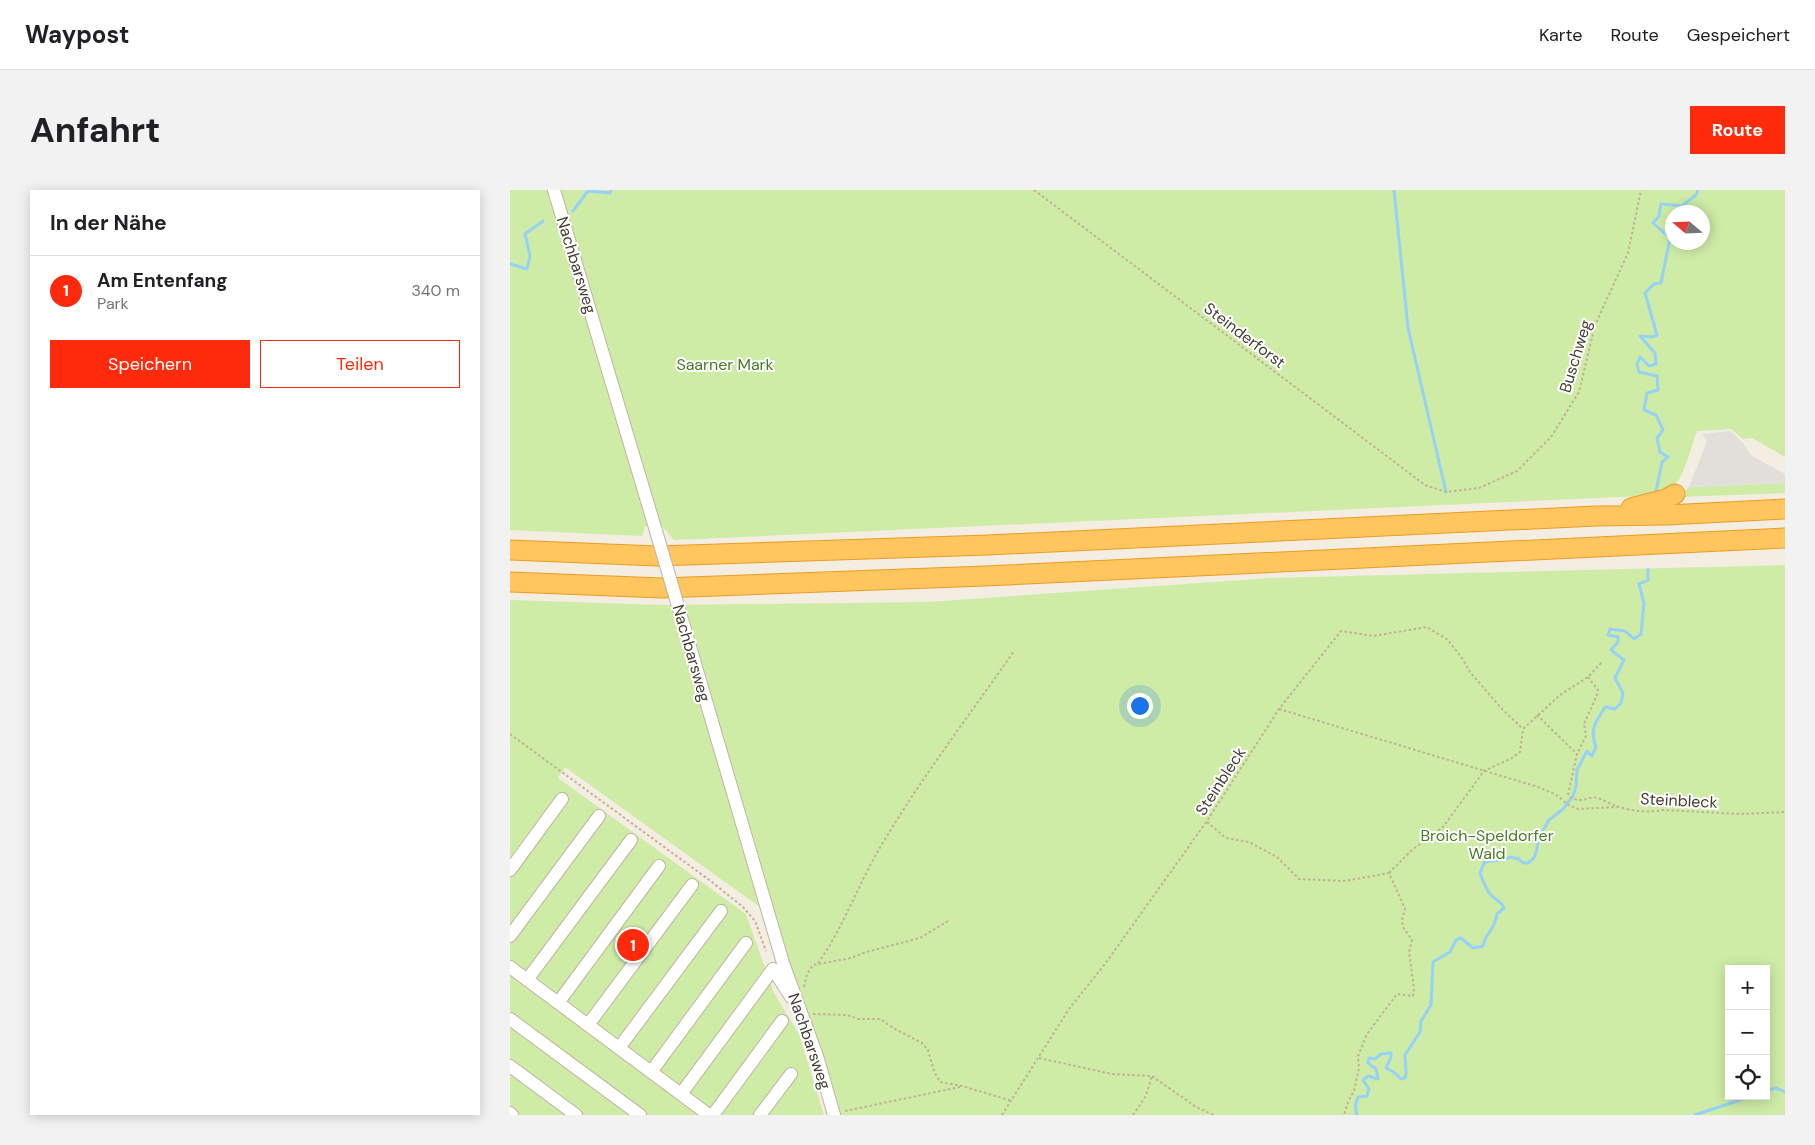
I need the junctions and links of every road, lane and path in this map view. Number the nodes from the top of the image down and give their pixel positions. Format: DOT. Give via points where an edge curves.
graph roads {
  1 [pos="554,190"];
  2 [pos="1034,190"];
  3 [pos="1641,190"];
  4 [pos="1446,492"];
  5 [pos="1675,494"];
  6 [pos="1785,509"];
  7 [pos="1596,516"];
  8 [pos="1785,538"];
  9 [pos="510,550"];
  10 [pos="510,582"];
  11 [pos="1014,651"];
  12 [pos="1603,661"];
  13 [pos="1588,677"];
  14 [pos="1279,709"];
  15 [pos="1537,715"];
  16 [pos="1523,730"];
  17 [pos="510,734"];
  18 [pos="1577,754"];
  19 [pos="1484,771"];
  20 [pos="562,799"];
  21 [pos="1617,807"];
  22 [pos="1785,812"];
  23 [pos="599,816"];
  24 [pos="1207,822"];
  25 [pos="632,840"];
  26 [pos="659,866"];
  27 [pos="510,870"];
  28 [pos="1388,873"];
  29 [pos="692,886"];
  30 [pos="721,911"];
  31 [pos="948,921"];
  32 [pos="510,936"];
  33 [pos="746,943"];
  34 [pos="818,963"];
  35 [pos="510,967"];
  36 [pos="773,969"];
  37 [pos="527,980"];
  38 [pos="558,1003"];
  39 [pos="800,1009"];
  40 [pos="510,1019"];
  41 [pos="782,1021"];
  42 [pos="588,1025"];
  43 [pos="620,1048"];
  44 [pos="1039,1058"];
  45 [pos="510,1066"];
  46 [pos="651,1072"];
  47 [pos="791,1074"];
  48 [pos="1152,1076"];
  49 [pos="962,1086"];
  50 [pos="681,1094"];
  51 [pos="1012,1101"];
  52 [pos="834,1114"];
  53 [pos="576,1115"];
  54 [pos="640,1115"];
  55 [pos="711,1115"];
  56 [pos="760,1115"];
  57 [pos="1002,1115"];
  58 [pos="1133,1115"];
  59 [pos="1214,1115"];
  60 [pos="1344,1115"];
  1 -- 39 [label="lane, Nachbarsweg, bridge" via="783,964"];
  2 -- 4 [label="path, Steinderforst" via="1425,485"];
  3 -- 4 [label="path, Buschweg" via="1628,253 1595,325 1579,392 1551,437 1517,471 1479,488"];
  5 -- 7 [label="highway"];
  6 -- 7 [label="highway"];
  7 -- 9 [label="highway" via="988,545 667,556"];
  8 -- 10 [label="highway" via="662,588"];
  11 -- 34 [label="path" via="904,808 870,863 830,946"];
  12 -- 13 [label="path"];
  13 -- 15 [label="path"];
  13 -- 18 [label="path" via="1598,690 1584,724 1586,736"];
  14 -- 16 [label="path, Steinbleck" via="1341,630 1373,636 1427,627 1448,640 1470,672"];
  14 -- 19 [label="path"];
  14 -- 24 [label="path, Steinbleck"];
  15 -- 16 [label="path"];
  15 -- 18 [label="path"];
  16 -- 19 [label="path" via="1520,752"];
  17 -- 36 [label="path" via="743,907 755,921"];
  18 -- 21 [label="path, Steinbleck" via="1568,795 1574,800 1595,798"];
  19 -- 21 [label="path" via="1556,794 1578,809"];
  19 -- 28 [label="path" via="1443,827"];
  20 -- 27 [label="lane"];
  21 -- 22 [label="path, Steinbleck" via="1653,812"];
  23 -- 32 [label="lane"];
  24 -- 28 [label="path" via="1226,838 1249,842 1277,858 1299,879 1345,881"];
  24 -- 44 [label="path, Steinbleck" via="1069,1009"];
  25 -- 37 [label="lane"];
  26 -- 38 [label="lane"];
  28 -- 60 [label="path" via="1405,909 1402,920 1412,940 1410,961 1414,988 1412,996 1397,994 1368,1034 1358,1056 1354,1091"];
  29 -- 42 [label="lane"];
  30 -- 43 [label="lane"];
  31 -- 34 [label="path" via="920,938 851,958"];
  33 -- 46 [label="lane"];
  34 -- 39 [label="path" via="807,974"];
  35 -- 37 [label="lane"];
  36 -- 39 [label="lane"];
  36 -- 50 [label="lane"];
  37 -- 38 [label="lane"];
  38 -- 42 [label="lane"];
  39 -- 49 [label="path" via="811,1014 847,1014 858,1019 880,1019 922,1043 928,1050 940,1082"];
  39 -- 52 [label="lane, Nachbarsweg" via="818,1056"];
  40 -- 54 [label="lane"];
  41 -- 55 [label="lane"];
  42 -- 43 [label="lane"];
  43 -- 46 [label="lane"];
  44 -- 48 [label="path" via="1112,1074"];
  44 -- 51 [label="path, Steinbleck"];
  45 -- 53 [label="lane"];
  46 -- 50 [label="lane"];
  47 -- 56 [label="lane"];
  48 -- 58 [label="path" via="1146,1096"];
  48 -- 59 [label="path"];
  49 -- 51 [label="path"];
  49 -- 52 [label="path"];
  50 -- 55 [label="lane"];
  51 -- 57 [label="path, Steinbleck"];
}
